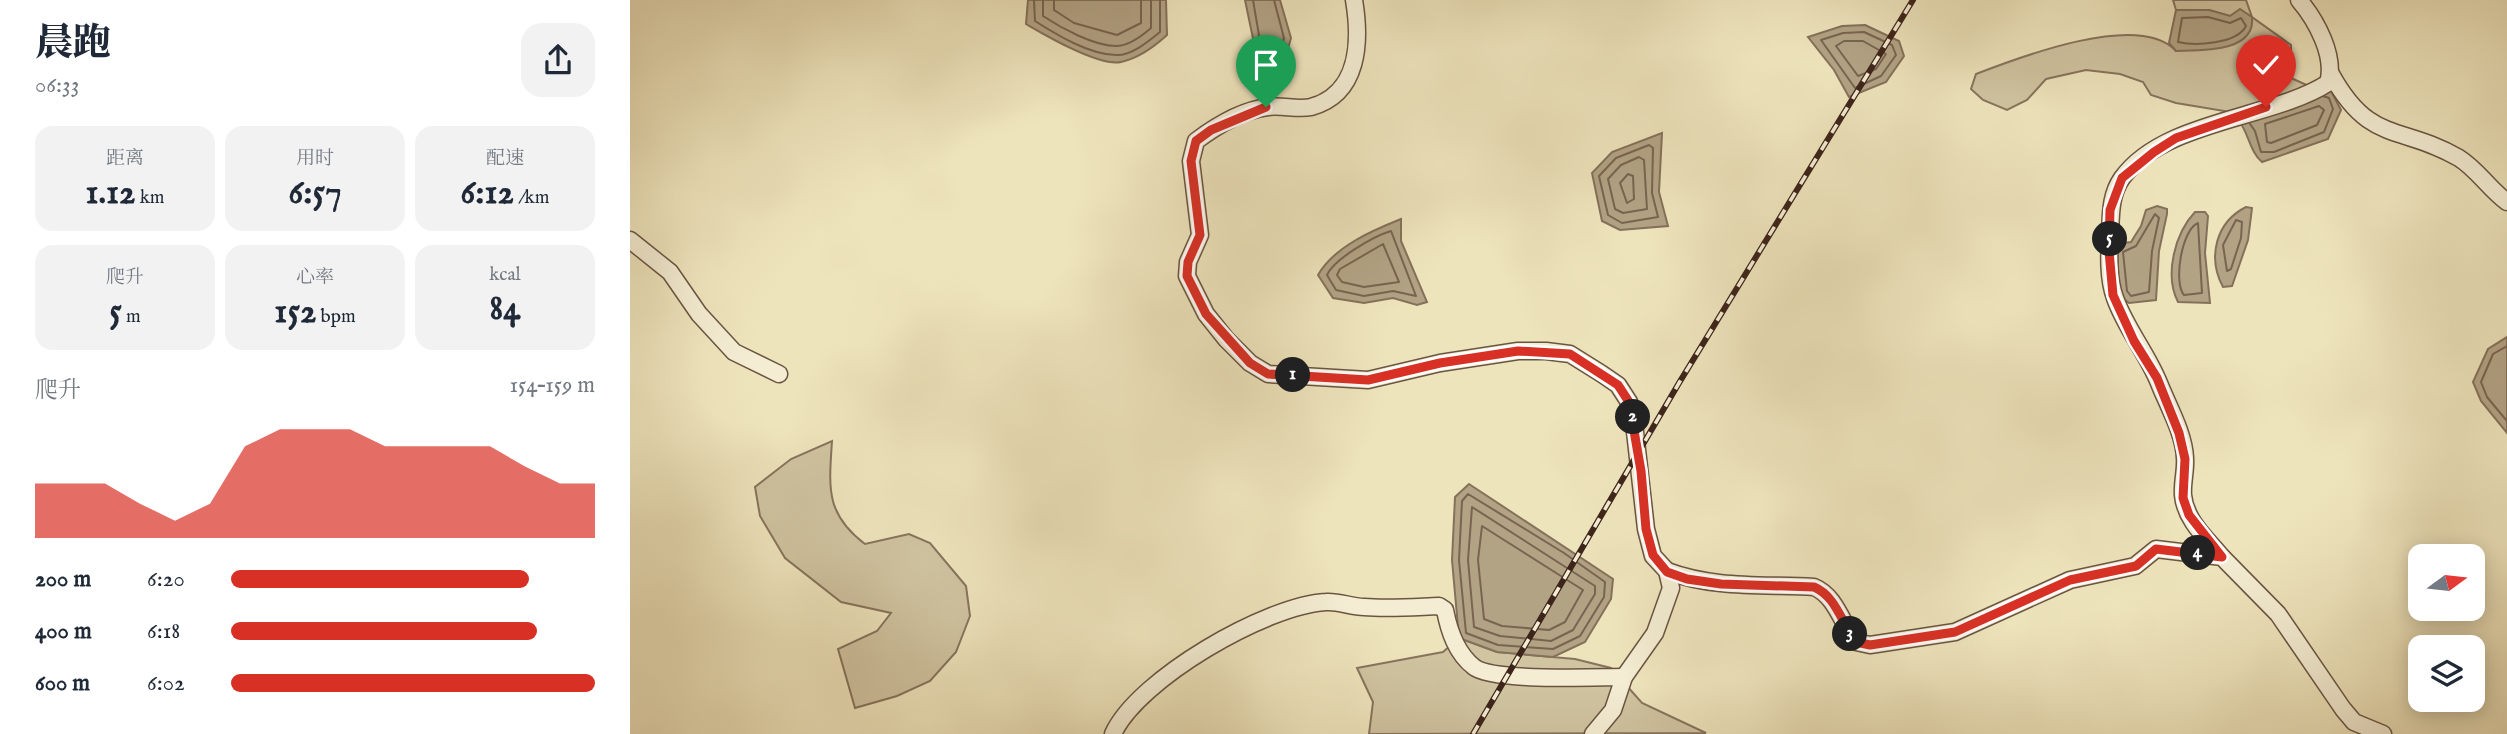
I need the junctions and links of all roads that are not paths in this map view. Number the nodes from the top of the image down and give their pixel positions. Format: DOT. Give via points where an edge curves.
graph roads {
  1 [pos="1354,0"];
  2 [pos="2299,0"];
  3 [pos="2331,74"];
  4 [pos="2507,202"];
  5 [pos="630,240"];
  6 [pos="779,374"];
  7 [pos="2222,557"];
  8 [pos="1667,572"];
  9 [pos="1623,677"];
  10 [pos="1113,734"];
  11 [pos="1594,734"];
  12 [pos="2383,734"];
  1 -- 8 [label="street" via="1357,37 1350,79 1332,98 1309,108 1266,107 1228,121 1196,141 1191,161 1200,235 1187,276 1195,296 1226,339 1268,374 1368,380 1518,351 1570,354 1618,385 1629,402 1646,529 1653,555"];
  2 -- 3 [label="street" via="2317,26"];
  3 -- 4 [label="street" via="2367,121 2462,160"];
  3 -- 7 [label="street" via="2318,90 2231,117 2165,145 2122,178 2110,210 2113,295 2157,378 2179,433 2185,459 2183,498 2189,515"];
  5 -- 6 [label="street" via="670,272 699,314 734,352"];
  7 -- 8 [label="street" via="2156,549 2136,566 2070,580 1955,632 1870,645 1856,642 1832,599 1814,587 1721,584"];
  7 -- 12 [label="street" via="2278,614 2329,693 2354,722"];
  8 -- 9 [label="street" via="1671,589 1655,633"];
  9 -- 10 [label="street" via="1503,674 1475,668 1461,654 1445,610 1439,606 1360,607 1329,601 1299,605 1241,628 1134,702"];
  9 -- 11 [label="street" via="1613,710"];
}
